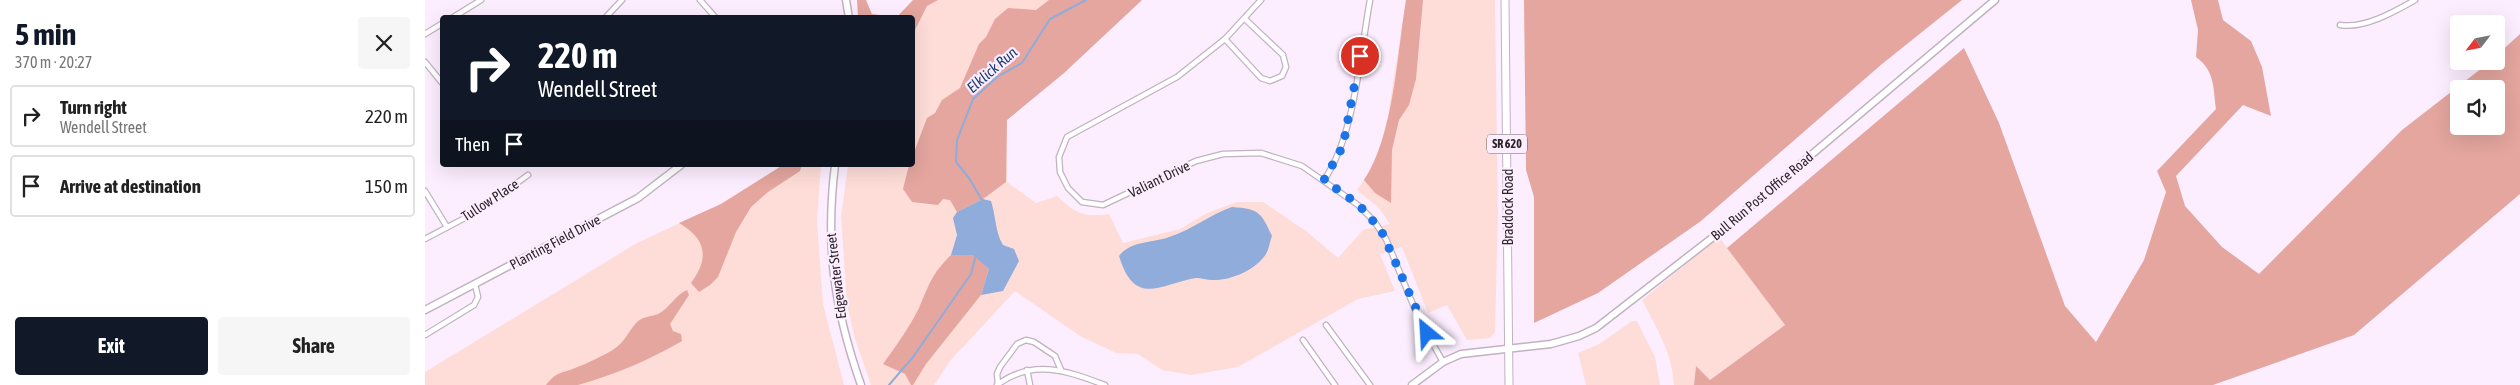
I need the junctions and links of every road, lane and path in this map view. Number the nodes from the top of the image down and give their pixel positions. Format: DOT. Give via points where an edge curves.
graph roads {
  1 [pos="481,0"];
  2 [pos="622,0"];
  3 [pos="700,0"];
  4 [pos="846,0"];
  5 [pos="1261,0"];
  6 [pos="1370,0"];
  7 [pos="1505,0"];
  8 [pos="1995,0"];
  9 [pos="2415,0"];
  10 [pos="457,15"];
  11 [pos="608,15"];
  12 [pos="713,15"];
  13 [pos="848,15"];
  14 [pos="1245,19"];
  15 [pos="440,25"];
  16 [pos="2340,25"];
  17 [pos="425,34"];
  18 [pos="1225,39"];
  19 [pos="425,62"];
  20 [pos="440,80"];
  21 [pos="678,167"];
  22 [pos="835,167"];
  23 [pos="528,175"];
  24 [pos="1324,180"];
  25 [pos="425,191"];
  26 [pos="447,227"];
  27 [pos="425,239"];
  28 [pos="475,284"];
  29 [pos="425,310"];
  30 [pos="1326,325"];
  31 [pos="425,335"];
  32 [pos="1303,340"];
  33 [pos="1508,349"];
  34 [pos="1443,362"];
  35 [pos="1027,370"];
  36 [pos="1061,370"];
  37 [pos="997,384"];
  38 [pos="861,385"];
  39 [pos="1030,385"];
  40 [pos="1105,385"];
  41 [pos="1335,385"];
  42 [pos="1370,385"];
  43 [pos="1412,385"];
  44 [pos="1509,385"];
  1 -- 10 [label="street"];
  2 -- 11 [label="street"];
  3 -- 12 [label="street"];
  4 -- 13 [label="street"];
  5 -- 14 [label="street, Valiant Drive"];
  6 -- 24 [label="street" via="1347,132 1339,157"];
  7 -- 33 [label="main road, Braddock Road / SR 620"];
  8 -- 33 [label="street, Bull Run Post Office Road" via="1736,219 1617,313 1596,328 1565,341"];
  9 -- 16 [label="street" via="2399,10 2350,27"];
  14 -- 18 [label="street, Valiant Drive"];
  14 -- 18 [label="street" via="1283,55 1286,68 1282,76 1269,81 1261,78"];
  15 -- 17 [label="street"];
  18 -- 24 [label="street, Valiant Drive" via="1160,88 1067,137 1060,150 1059,164 1072,194 1089,204 1103,205 1197,161 1236,152 1261,153 1287,160"];
  19 -- 20 [label="street"];
  21 -- 28 [label="street, Planting Field Drive" via="638,198"];
  22 -- 38 [label="street, Edgewater Street" via="830,211 834,283 843,333"];
  23 -- 26 [label="street, Tullow Place" via="480,210"];
  24 -- 34 [label="street, Valiant Drive" via="1358,204 1381,230 1419,319"];
  25 -- 26 [label="street"];
  26 -- 27 [label="street, Tullow Place"];
  28 -- 29 [label="street, Planting Field Drive"];
  28 -- 31 [label="street" via="478,297 474,305"];
  30 -- 42 [label="street"];
  32 -- 41 [label="street"];
  33 -- 34 [label="street, Bull Run Post Office Road" via="1472,351"];
  33 -- 44 [label="main road, Braddock Road / SR 620"];
  34 -- 43 [label="street, Bull Run Post Office Road"];
  35 -- 36 [label="street"];
  35 -- 37 [label="street"];
  35 -- 39 [label="street"];
  36 -- 37 [label="street" via="1055,356 1026,340 1017,344 1000,367"];
  36 -- 40 [label="street"];
}
